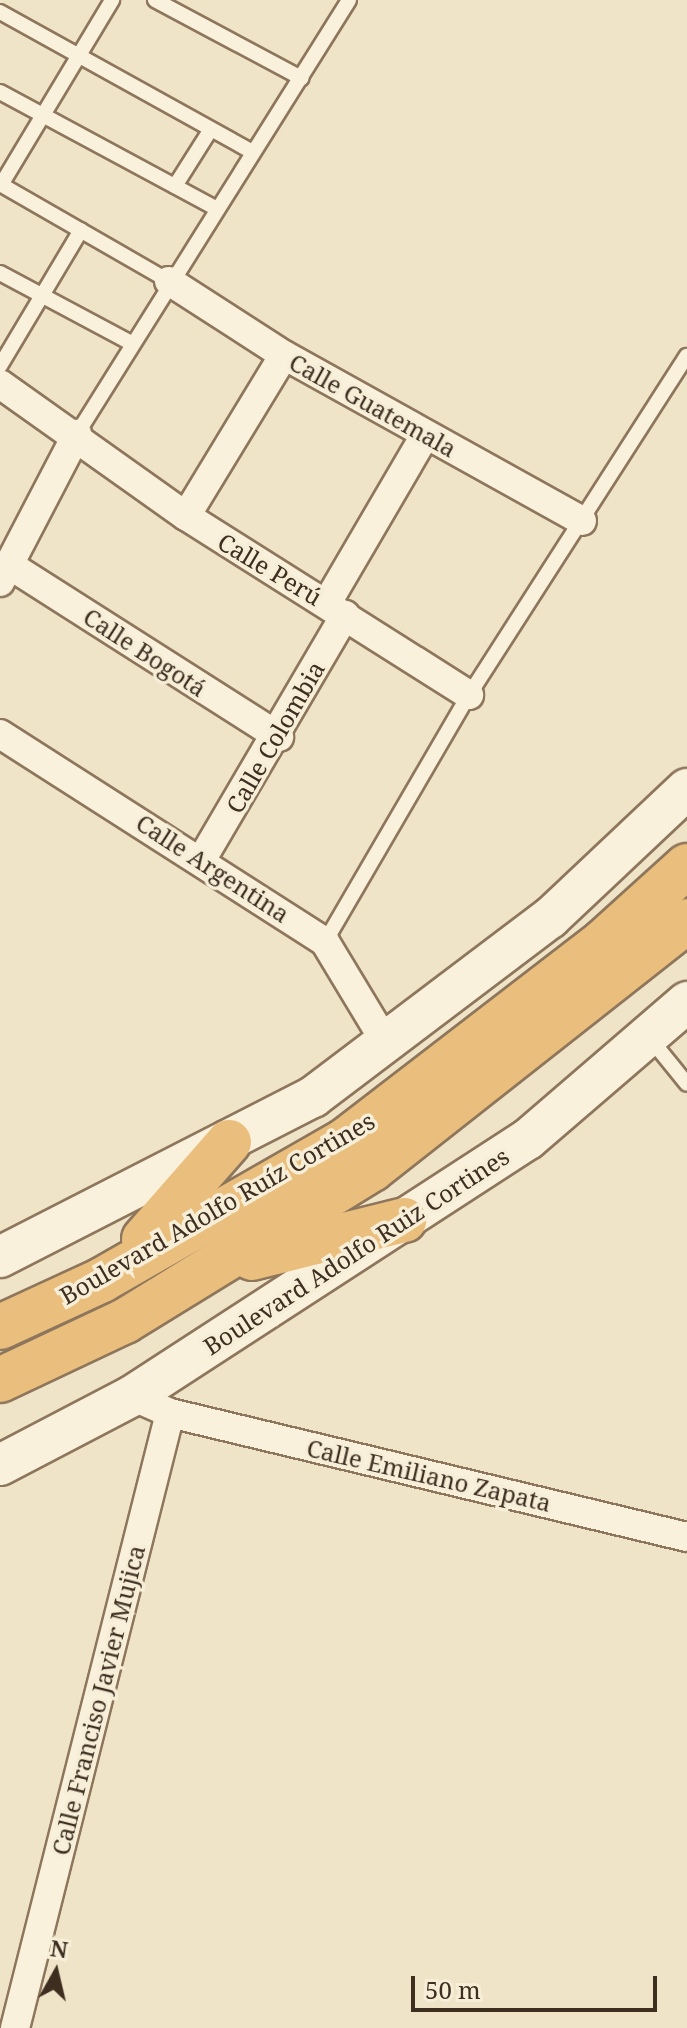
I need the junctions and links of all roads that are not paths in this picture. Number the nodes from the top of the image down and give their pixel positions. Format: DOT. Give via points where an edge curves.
graph roads {
  1 [pos="112,0"];
  2 [pos="155,0"];
  3 [pos="330,0"];
  4 [pos="347,4"];
  5 [pos="0,12"];
  6 [pos="78,56"];
  7 [pos="301,78"];
  8 [pos="0,92"];
  9 [pos="43,115"];
  10 [pos="211,129"];
  11 [pos="253,152"];
  12 [pos="0,184"];
  13 [pos="175,186"];
  14 [pos="217,209"];
  15 [pos="81,230"];
  16 [pos="0,273"];
  17 [pos="169,281"];
  18 [pos="43,296"];
  19 [pos="129,342"];
  20 [pos="284,355"];
  21 [pos="687,356"];
  22 [pos="0,366"];
  23 [pos="0,384"];
  24 [pos="77,434"];
  25 [pos="425,435"];
  26 [pos="186,516"];
  27 [pos="582,521"];
  28 [pos="5,574"];
  29 [pos="336,609"];
  30 [pos="469,695"];
  31 [pos="0,734"];
  32 [pos="279,737"];
  33 [pos="687,789"];
  34 [pos="202,859"];
  35 [pos="687,866"];
  36 [pos="687,921"];
  37 [pos="325,942"];
  38 [pos="687,1002"];
  39 [pos="648,1036"];
  40 [pos="386,1043"];
  41 [pos="687,1084"];
  42 [pos="229,1142"];
  43 [pos="404,1220"];
  44 [pos="0,1257"];
  45 [pos="211,1268"];
  46 [pos="102,1280"];
  47 [pos="0,1327"];
  48 [pos="0,1380"];
  49 [pos="132,1396"];
  50 [pos="170,1413"];
  51 [pos="0,1465"];
  52 [pos="687,1537"];
  53 [pos="15,2028"];
  1 -- 6 [label="lane"];
  2 -- 7 [label="lane"];
  3 -- 4 [label="lane"];
  4 -- 7 [label="lane"];
  5 -- 6 [label="lane"];
  6 -- 9 [label="lane"];
  6 -- 10 [label="lane"];
  7 -- 11 [label="lane"];
  8 -- 9 [label="lane"];
  9 -- 12 [label="lane"];
  9 -- 13 [label="lane"];
  10 -- 11 [label="lane"];
  10 -- 13 [label="lane"];
  11 -- 14 [label="lane"];
  12 -- 15 [label="lane"];
  13 -- 14 [label="lane"];
  14 -- 17 [label="lane"];
  15 -- 17 [label="lane"];
  15 -- 18 [label="lane"];
  16 -- 18 [label="lane"];
  17 -- 19 [label="lane"];
  17 -- 20 [label="street, Calle Guatemala"];
  18 -- 19 [label="lane"];
  18 -- 22 [label="lane"];
  19 -- 24 [label="lane"];
  20 -- 25 [label="street, Calle Guatemala"];
  20 -- 26 [label="street"];
  21 -- 27 [label="lane"];
  23 -- 24 [label="street, Calle Perú"];
  24 -- 26 [label="street, Calle Perú"];
  24 -- 28 [label="street"];
  25 -- 27 [label="street, Calle Guatemala"];
  25 -- 29 [label="street, Calle Colombia"];
  26 -- 29 [label="street, Calle Perú"];
  27 -- 30 [label="lane"];
  28 -- 32 [label="street, Calle Bogotá"];
  29 -- 30 [label="street, Calle Perú"];
  29 -- 32 [label="street, Calle Colombia"];
  30 -- 37 [label="lane"];
  31 -- 34 [label="street, Calle Argentina"];
  32 -- 34 [label="street, Calle Colombia"];
  33 -- 40 [label="main road" via="550,918"];
  34 -- 37 [label="street, Calle Argentina"];
  35 -- 46 [label="highway, Boulevard Adolfo Ruíz Cortines" via="604,941 346,1140"];
  36 -- 45 [label="highway, Boulevard Adolfo Ruíz Cortines" via="384,1161"];
  37 -- 40 [label="street, Calle Argentina"];
  38 -- 39 [label="main road, Boulevard Adolfo Ruiz Cortines"];
  39 -- 41 [label="lane"];
  39 -- 43 [label="main road, Boulevard Adolfo Ruiz Cortines" via="528,1139"];
  40 -- 42 [label="main road" via="313,1097"];
  42 -- 44 [label="main road"];
  42 -- 46 [label="highway"];
  43 -- 45 [label="highway"];
  43 -- 49 [label="main road, Boulevard Adolfo Ruiz Cortines"];
  45 -- 48 [label="highway, Boulevard Adolfo Ruíz Cortines" via="125,1321"];
  46 -- 47 [label="highway, Boulevard Adolfo Ruíz Cortines"];
  49 -- 50 [label="street"];
  49 -- 51 [label="main road, Boulevard Adolfo Ruiz Cortines"];
  50 -- 52 [label="street, Calle Emiliano Zapata"];
  50 -- 53 [label="street, Calle Franciso Javier Mujica"];
}
